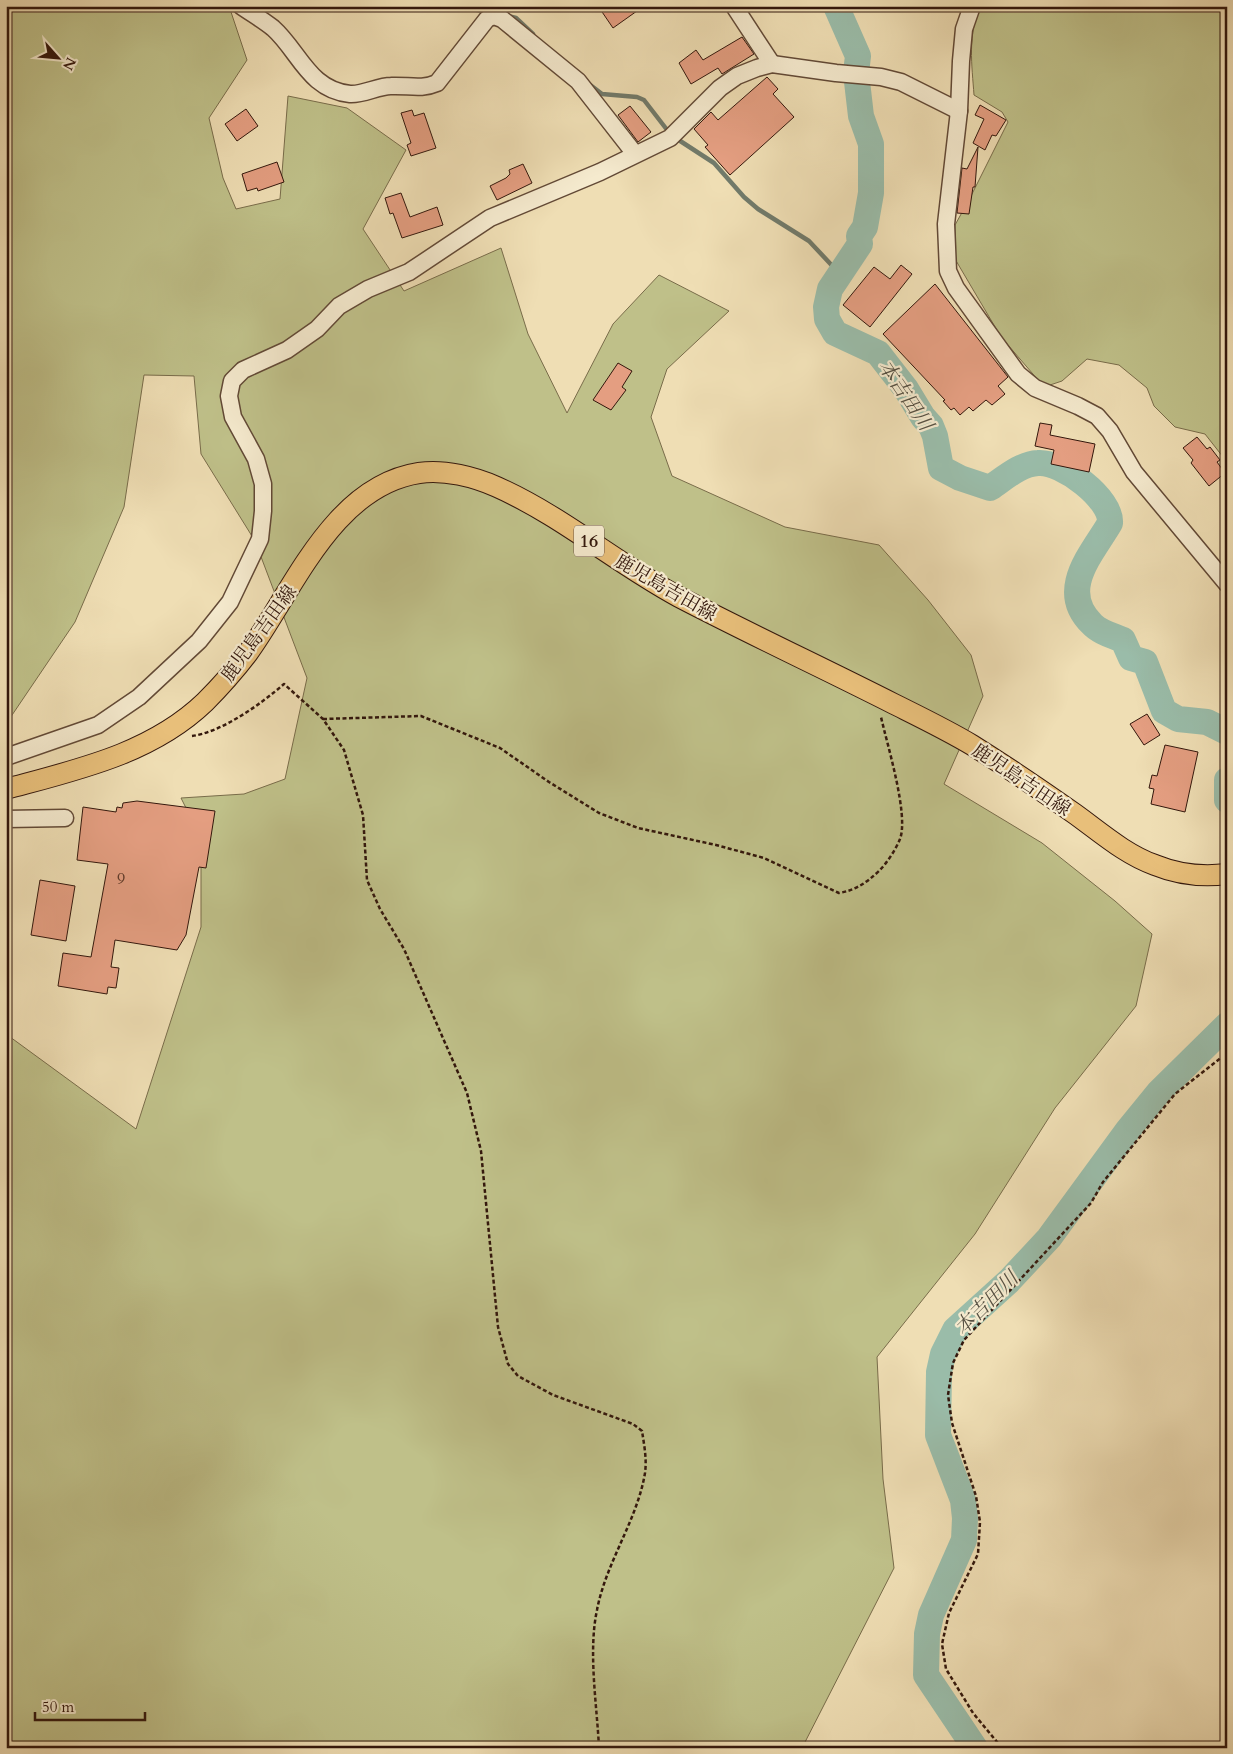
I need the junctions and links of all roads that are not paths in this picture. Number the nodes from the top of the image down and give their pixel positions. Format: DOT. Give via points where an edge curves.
graph roads {
  1 [pos="241,6"];
  2 [pos="734,6"];
  3 [pos="972,6"];
  4 [pos="772,64"];
  5 [pos="959,111"];
  6 [pos="635,154"];
  7 [pos="1227,584"];
  8 [pos="6,757"];
  9 [pos="6,789"];
  10 [pos="6,818"];
  11 [pos="65,818"];
  12 [pos="1227,874"];
  1 -- 6 [label="street" via="273,28 314,78 325,86 350,94 390,86 426,88 436,83 487,19 494,16 502,19 578,81"];
  2 -- 4 [label="street"];
  3 -- 5 [label="street" via="964,29"];
  4 -- 5 [label="street" via="881,76 901,82"];
  4 -- 6 [label="street" via="737,76 720,88 675,134"];
  5 -- 7 [label="street" via="946,224 948,270 956,288 1018,374 1034,388 1097,416 1139,479"];
  6 -- 8 [label="street" via="490,218 409,272 368,289 339,306 317,329 287,350 243,370 232,381 229,396 233,416 256,459 264,511 260,539 230,602 199,641 139,697 98,725"];
  9 -- 12 [label="main road, 鹿児島吉田線 / 16" via="123,754 176,726 203,704 244,658 324,535 343,515 391,481 420,473 472,478 529,503 670,592 970,744 1152,865 1190,874"];
  10 -- 11 [label="street"];
}
